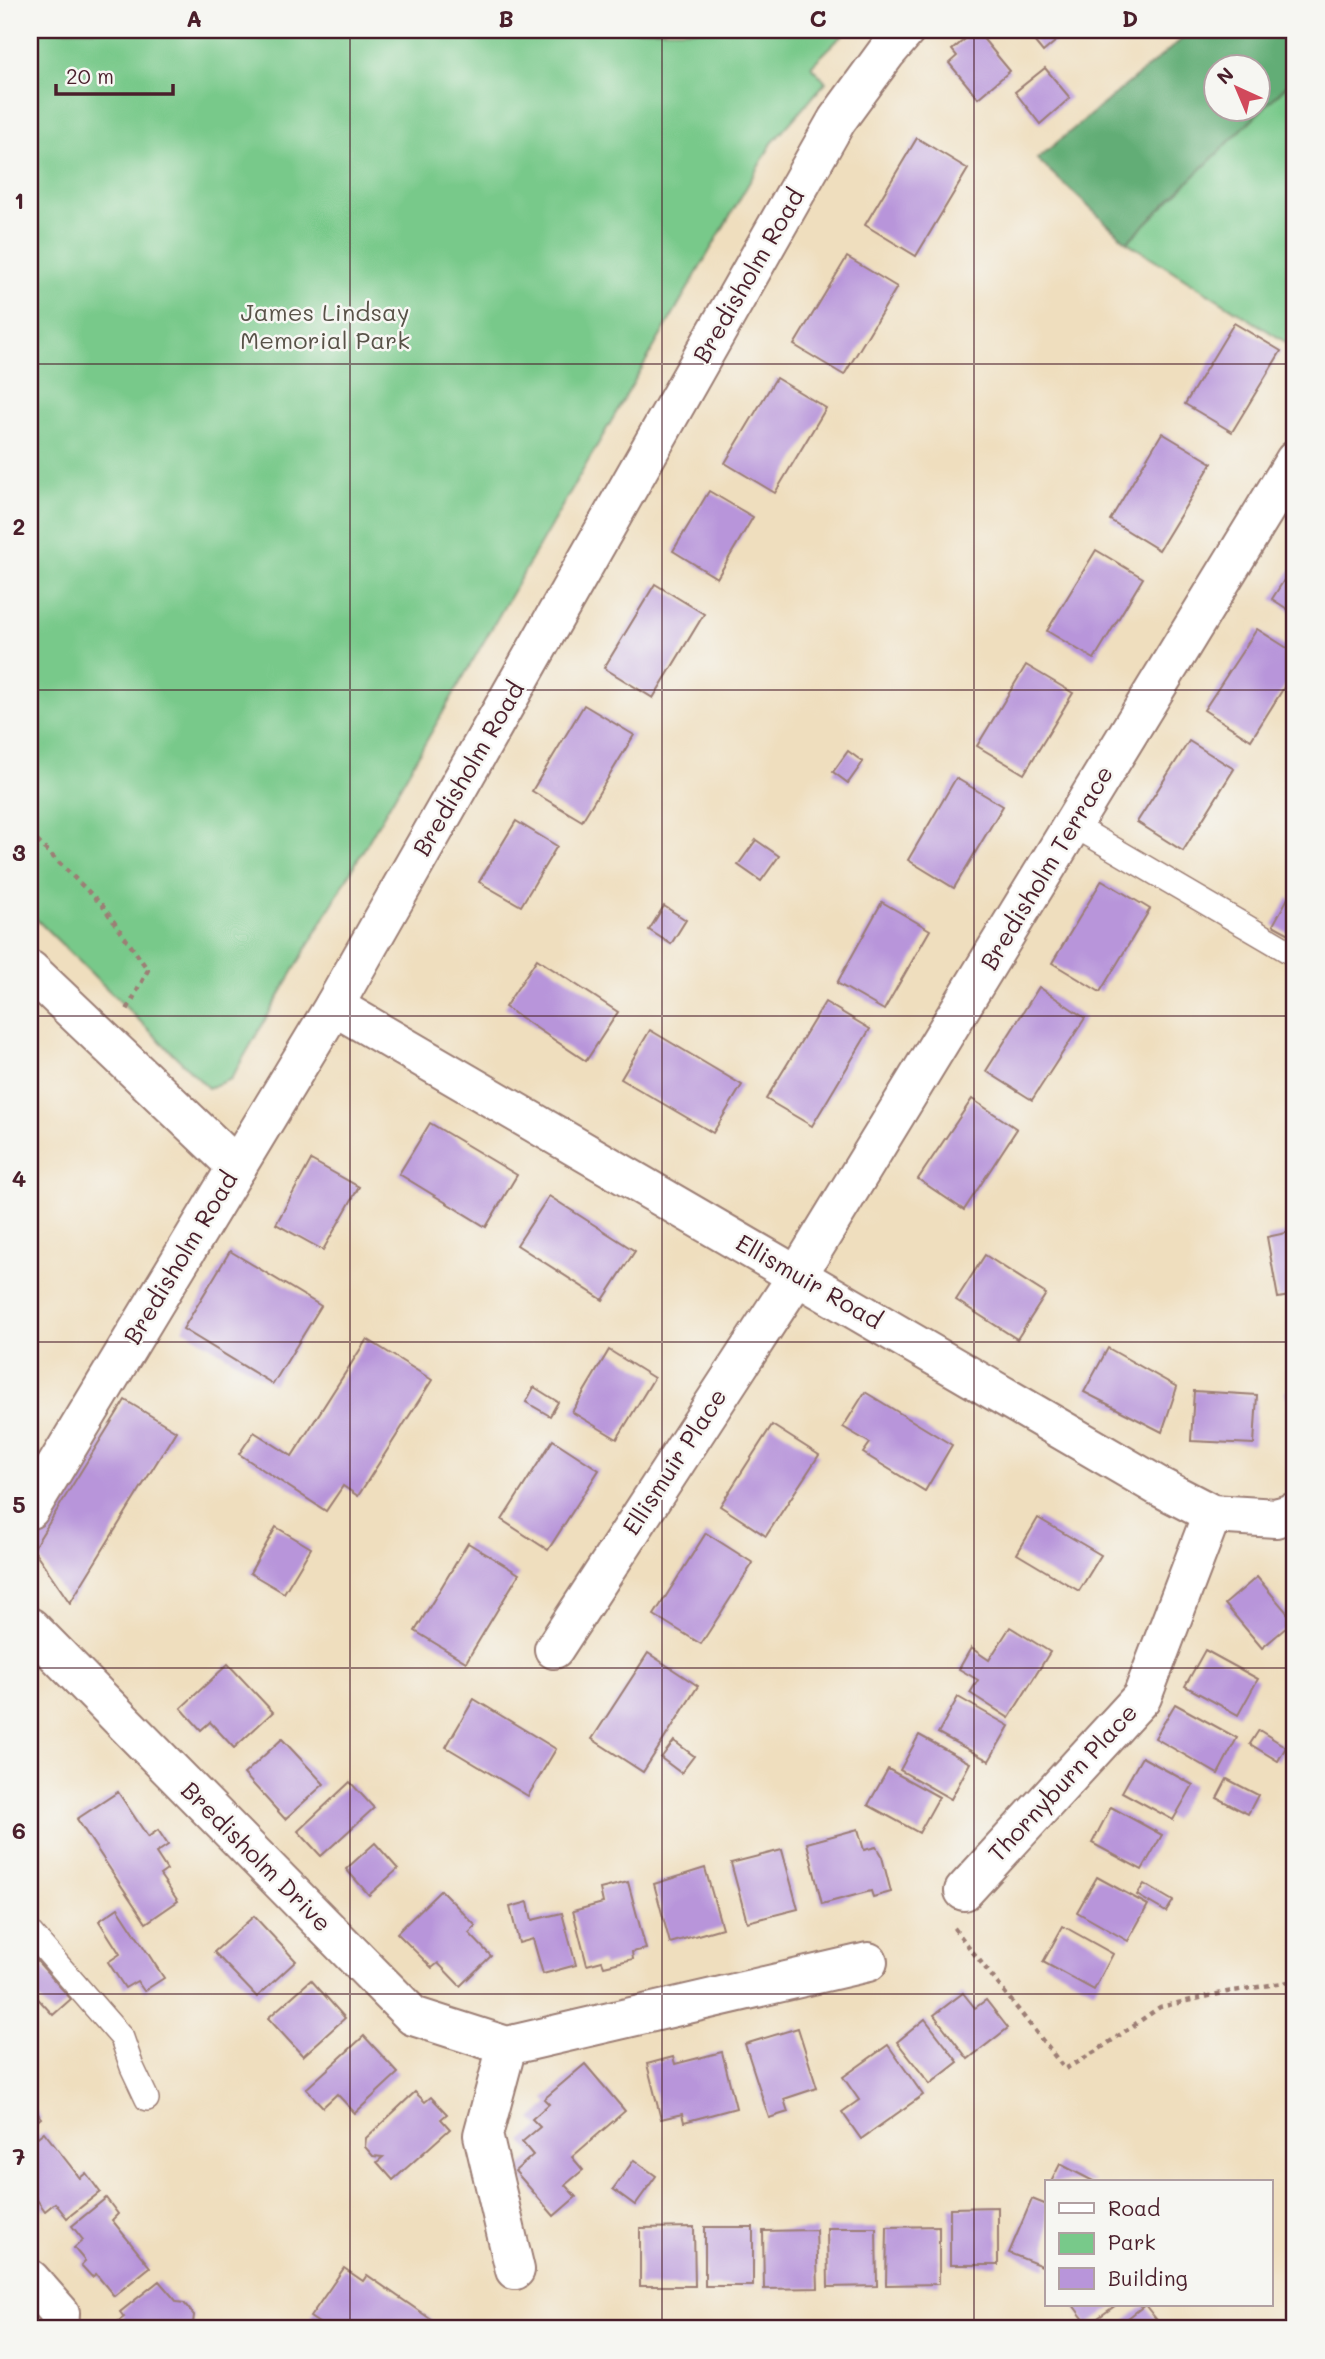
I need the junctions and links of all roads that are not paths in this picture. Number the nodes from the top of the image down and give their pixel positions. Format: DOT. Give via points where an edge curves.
graph roads {
  1 [pos="906,30"];
  2 [pos="1295,460"];
  3 [pos="1073,825"];
  4 [pos="1295,955"];
  5 [pos="30,970"];
  6 [pos="334,1006"];
  7 [pos="237,1167"];
  8 [pos="797,1276"];
  9 [pos="30,1509"];
  10 [pos="1295,1512"];
  11 [pos="1212,1514"];
  12 [pos="30,1627"];
  13 [pos="554,1649"];
  14 [pos="964,1891"];
  15 [pos="30,1932"];
  16 [pos="868,1962"];
  17 [pos="507,2046"];
  18 [pos="147,2099"];
  19 [pos="515,2270"];
  20 [pos="30,2279"];
  21 [pos="59,2329"];
  1 -- 6 [label="street, Bredisholm Road" via="837,120"];
  2 -- 3 [label="street, Bredisholm Terrace"];
  3 -- 4 [label="lane"];
  3 -- 8 [label="street, Bredisholm Terrace"];
  5 -- 7 [label="street"];
  6 -- 7 [label="street, Bredisholm Road"];
  6 -- 8 [label="street, Ellismuir Road"];
  7 -- 9 [label="street, Bredisholm Road"];
  8 -- 11 [label="street, Ellismuir Road"];
  8 -- 13 [label="street, Ellismuir Place"];
  10 -- 11 [label="street, Ellismuir Road" via="1276,1518"];
  11 -- 14 [label="street, Thornyburn Place" via="1142,1697"];
  12 -- 17 [label="street, Bredisholm Drive" via="413,2016"];
  15 -- 18 [label="lane" via="122,2039"];
  16 -- 17 [label="street"];
  17 -- 19 [label="street" via="483,2135"];
  20 -- 21 [label="street" via="60,2313"];
}
